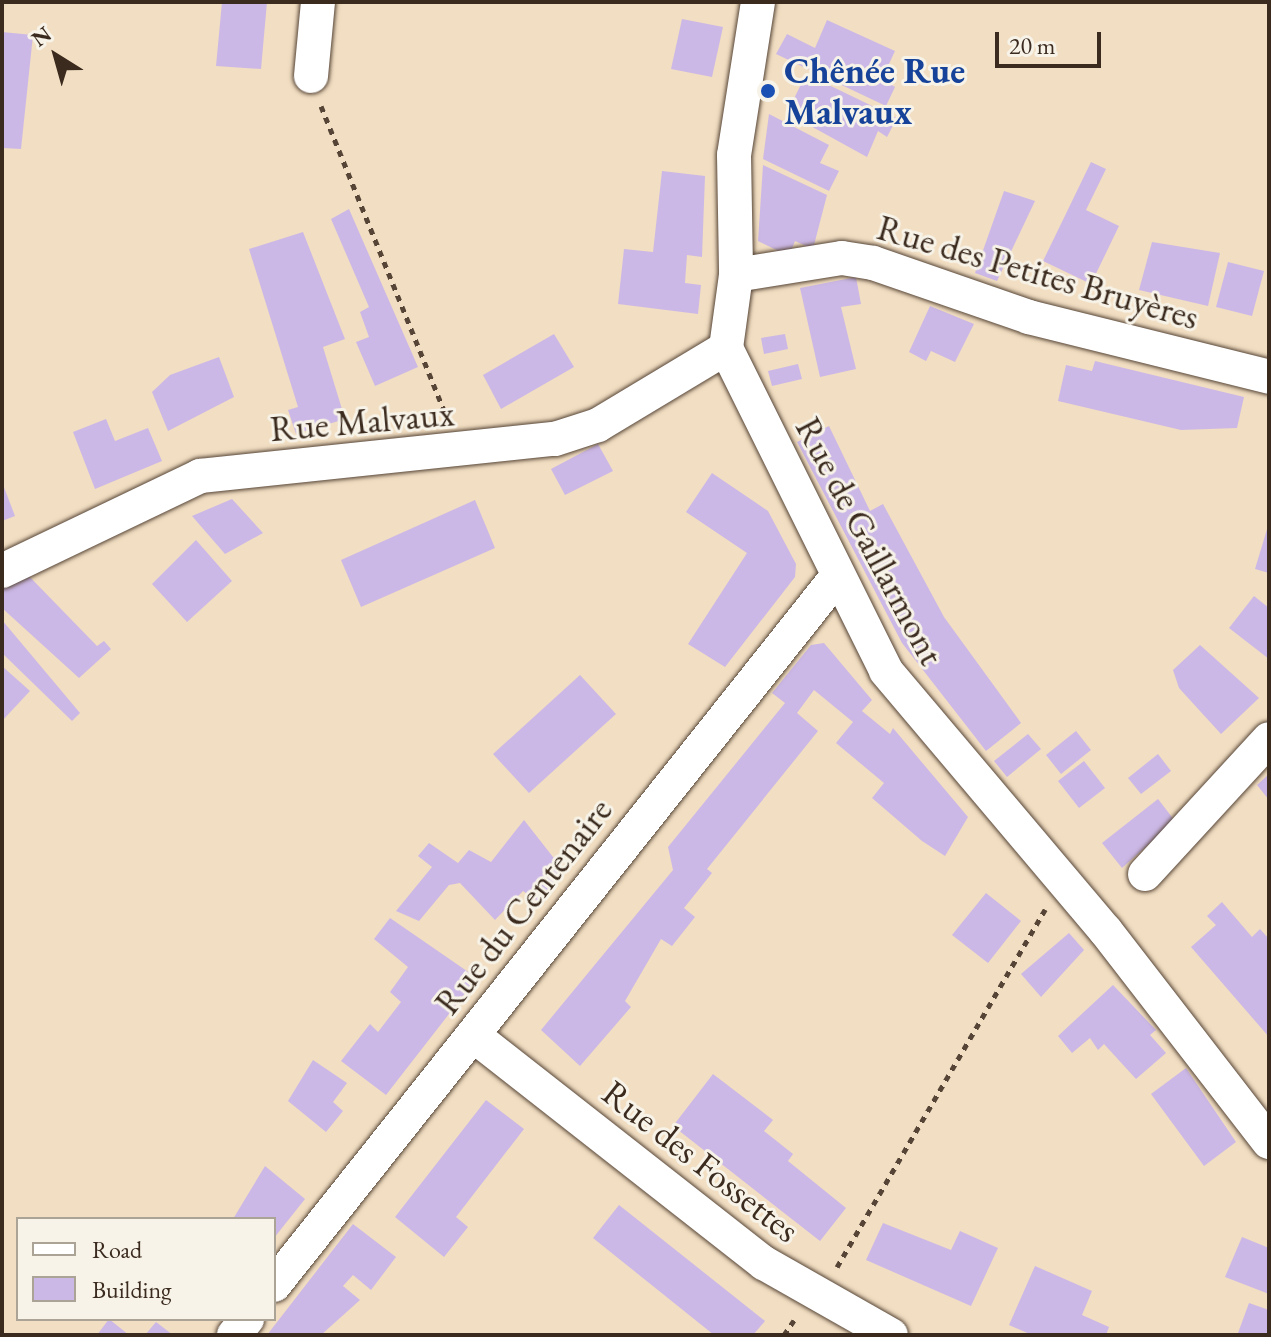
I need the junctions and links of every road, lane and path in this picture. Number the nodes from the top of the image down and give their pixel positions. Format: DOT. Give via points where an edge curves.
graph roads {
  1 [pos="318,2"];
  2 [pos="758,2"];
  3 [pos="311,76"];
  4 [pos="736,275"];
  5 [pos="726,348"];
  6 [pos="1269,377"];
  7 [pos="462,454"];
  8 [pos="2,571"];
  9 [pos="836,578"];
  10 [pos="1269,739"];
  11 [pos="1145,874"];
  12 [pos="1066,890"];
  13 [pos="473,1035"];
  14 [pos="1269,1142"];
  15 [pos="276,1282"];
  16 [pos="820,1298"];
  17 [pos="891,1335"];
  1 -- 3 [label="street"];
  2 -- 4 [label="street" via="734,155"];
  3 -- 7 [label="path" via="354,201"];
  4 -- 5 [label="street"];
  4 -- 6 [label="street, Rue des Petites Bruyères" via="842,258 873,263 1029,317"];
  5 -- 7 [label="street, Rue Malvaux" via="598,425"];
  5 -- 9 [label="street, Rue de Gaillarmont"];
  7 -- 8 [label="street, Rue Malvaux" via="200,476"];
  9 -- 12 [label="street, Rue de Gaillarmont" via="886,671"];
  9 -- 13 [label="street, Rue du Centenaire"];
  10 -- 11 [label="street"];
  12 -- 14 [label="street, Rue de Gaillarmont"];
  12 -- 16 [label="path" via="1019,950"];
  13 -- 15 [label="street, Rue du Centenaire"];
  13 -- 16 [label="street, Rue des Fossettes" via="764,1263"];
  16 -- 17 [label="street, Rue des Fossettes"];
}
